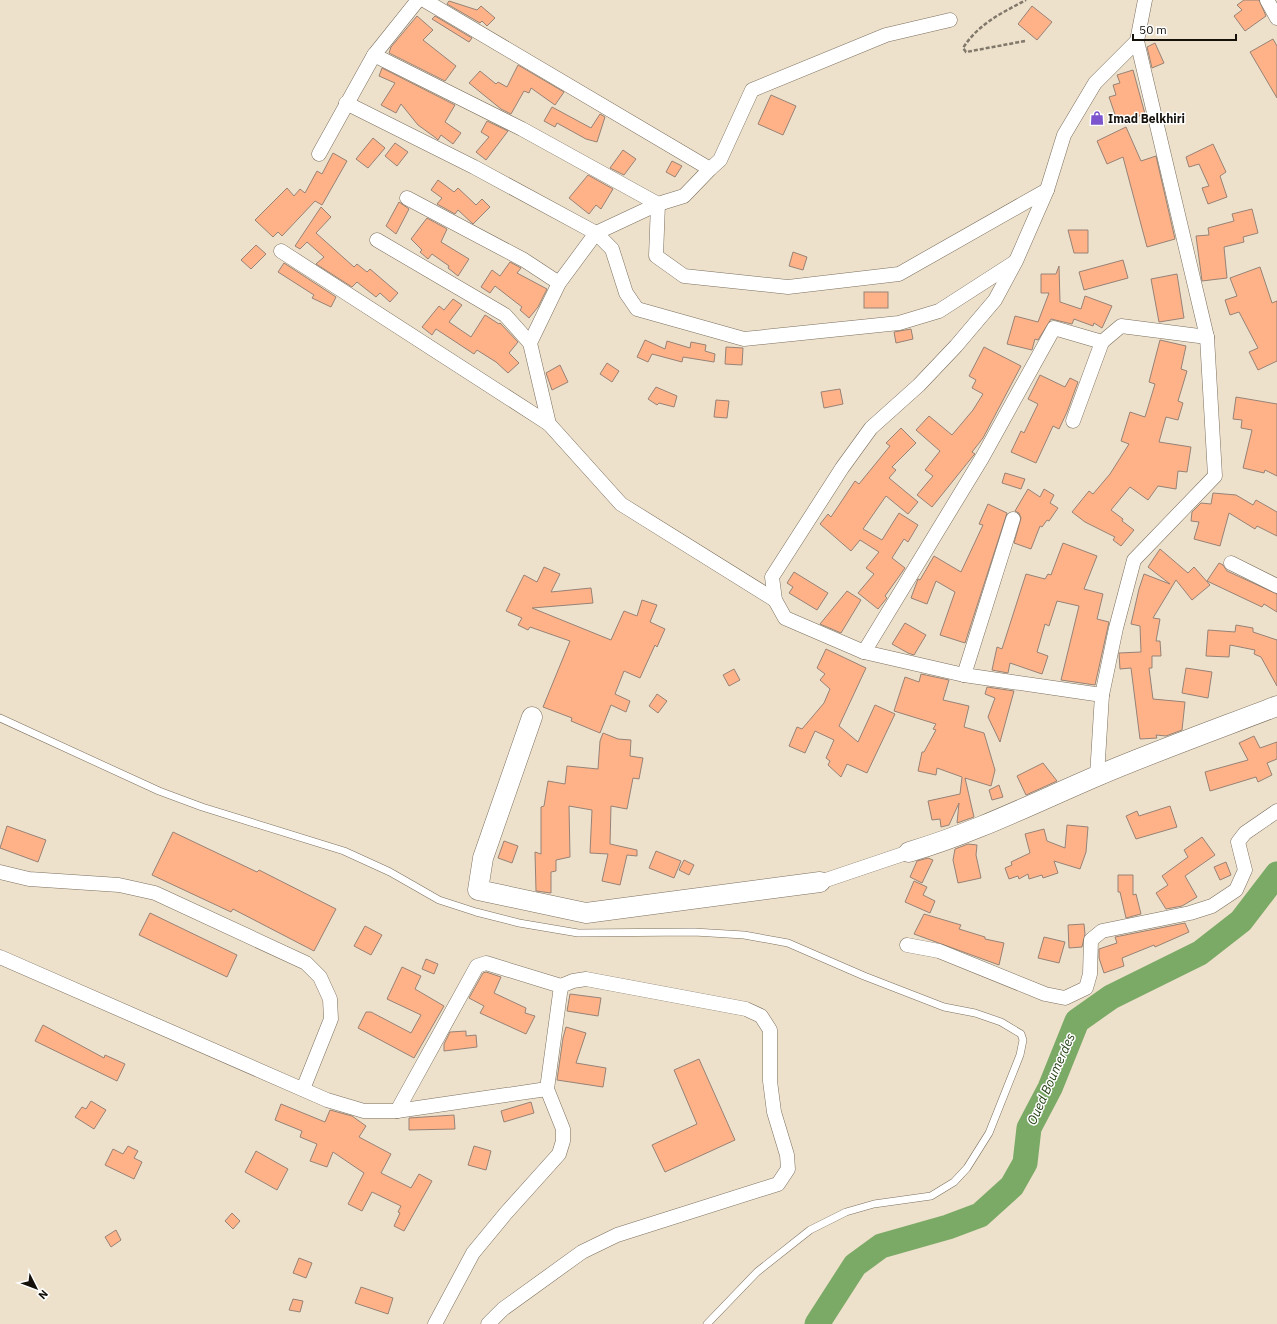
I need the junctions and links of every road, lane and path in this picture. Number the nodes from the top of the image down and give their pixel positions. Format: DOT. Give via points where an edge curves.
graph roads {
  1 [pos="418,0"];
  2 [pos="424,0"];
  3 [pos="1026,0"];
  4 [pos="1145,0"];
  5 [pos="1267,0"];
  6 [pos="1277,18"];
  7 [pos="950,20"];
  8 [pos="1025,41"];
  9 [pos="1136,42"];
  10 [pos="374,55"];
  11 [pos="346,103"];
  12 [pos="319,154"];
  13 [pos="710,169"];
  14 [pos="1047,190"];
  15 [pos="407,198"];
  16 [pos="658,204"];
  17 [pos="596,233"];
  18 [pos="377,240"];
  19 [pos="281,251"];
  20 [pos="1016,261"];
  21 [pos="559,282"];
  22 [pos="1207,337"];
  23 [pos="1102,342"];
  24 [pos="530,343"];
  25 [pos="1073,421"];
  26 [pos="549,424"];
  27 [pos="1013,520"];
  28 [pos="1232,564"];
  29 [pos="1277,586"];
  30 [pos="776,600"];
  31 [pos="864,652"];
  32 [pos="964,675"];
  33 [pos="1102,695"];
  34 [pos="1277,706"];
  35 [pos="532,717"];
  36 [pos="0,718"];
  37 [pos="1097,776"];
  38 [pos="1277,811"];
  39 [pos="909,852"];
  40 [pos="0,872"];
  41 [pos="820,882"];
  42 [pos="907,946"];
  43 [pos="0,957"];
  44 [pos="561,986"];
  45 [pos="302,1089"];
  46 [pos="547,1089"];
  47 [pos="397,1111"];
  48 [pos="435,1324"];
  49 [pos="488,1324"];
  50 [pos="707,1324"];
  1 -- 10 [label="street"];
  2 -- 13 [label="street"];
  3 -- 8 [label="path" via="1001,12 968,40 963,48 966,52"];
  4 -- 9 [label="street"];
  5 -- 6 [label="street"];
  7 -- 13 [label="street" via="886,35 752,90 720,160"];
  9 -- 14 [label="street" via="1095,83 1064,135"];
  9 -- 22 [label="street"];
  10 -- 11 [label="street"];
  10 -- 16 [label="street" via="522,129"];
  11 -- 12 [label="street"];
  11 -- 17 [label="street" via="474,167"];
  13 -- 16 [label="street" via="684,196"];
  14 -- 16 [label="street" via="899,274 788,287 684,276 656,256"];
  14 -- 20 [label="street"];
  15 -- 21 [label="street" via="524,260"];
  16 -- 17 [label="street"];
  17 -- 20 [label="street" via="612,249 626,293 637,309 744,339 899,323 938,311"];
  17 -- 21 [label="street"];
  18 -- 24 [label="street" via="505,315"];
  19 -- 26 [label="street"];
  20 -- 30 [label="street" via="990,306 919,385 871,428 842,468 772,577"];
  21 -- 24 [label="street"];
  22 -- 23 [label="street" via="1121,326"];
  22 -- 33 [label="street" via="1214,476 1134,560"];
  23 -- 25 [label="street"];
  23 -- 31 [label="street" via="1054,328 982,458"];
  24 -- 26 [label="street"];
  26 -- 30 [label="street" via="621,504"];
  27 -- 32 [label="street"];
  28 -- 29 [label="street"];
  30 -- 31 [label="street" via="785,618"];
  31 -- 32 [label="street"];
  32 -- 33 [label="street"];
  33 -- 37 [label="street"];
  34 -- 37 [label="street"];
  35 -- 41 [label="street" via="483,858 478,890 586,913"];
  36 -- 50 [label="lane" via="158,791 344,851 390,872 438,900 476,912 519,923 578,933 694,932 744,935 788,943 864,976 944,1006 1002,1022 1021,1034 1023,1040 1020,1055 989,1133 967,1168 954,1182 931,1196 874,1204 846,1212 810,1230 757,1272"];
  37 -- 39 [label="street" via="943,842"];
  38 -- 42 [label="street" via="1245,833 1238,842 1245,870 1236,890 1212,906 1190,913 1102,930 1091,940 1090,974 1086,988 1064,998 1045,994 939,951"];
  39 -- 41 [label="street"];
  40 -- 45 [label="street" via="29,879 118,885 155,893 306,963 320,977 330,999 331,1019"];
  43 -- 45 [label="street"];
  44 -- 46 [label="street"];
  44 -- 47 [label="street" via="486,963 477,966"];
  44 -- 49 [label="street" via="586,979 746,1009 761,1016 770,1030 770,1081 774,1112 788,1155 788,1169 778,1184 617,1235 582,1252 504,1309"];
  45 -- 47 [label="street" via="327,1100 364,1111"];
  46 -- 47 [label="street"];
  46 -- 48 [label="street" via="563,1129 559,1154 473,1253"];
}
